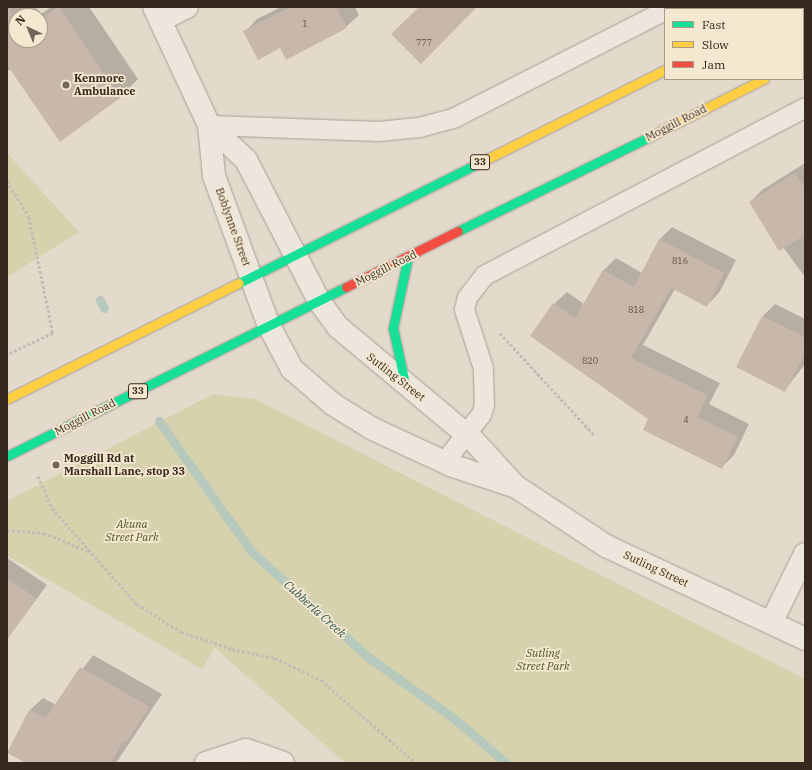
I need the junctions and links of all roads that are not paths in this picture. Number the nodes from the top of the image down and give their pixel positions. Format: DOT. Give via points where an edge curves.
graph roads {
  1 [pos="187,7"];
  2 [pos="664,11"];
  3 [pos="158,14"];
  4 [pos="664,70"];
  5 [pos="762,80"];
  6 [pos="805,107"];
  7 [pos="209,126"];
  8 [pos="295,254"];
  9 [pos="408,257"];
  10 [pos="250,276"];
  11 [pos="319,301"];
  12 [pos="269,326"];
  13 [pos="405,384"];
  14 [pos="7,399"];
  15 [pos="466,434"];
  16 [pos="7,456"];
  17 [pos="444,462"];
  18 [pos="515,486"];
  19 [pos="805,554"];
  20 [pos="771,623"];
  21 [pos="805,639"];
  22 [pos="206,763"];
  23 [pos="283,763"];
  1 -- 3 [label="street"];
  2 -- 7 [label="lane" via="453,118 426,125 378,130"];
  3 -- 7 [label="street, Boblynne Street"];
  4 -- 8 [label="main road, 33"];
  5 -- 9 [label="main road, Moggill Road / 33"];
  6 -- 15 [label="lane" via="484,275 467,297 464,309 485,381 481,414"];
  7 -- 8 [label="street, Boblynne Street" via="246,160"];
  7 -- 10 [label="street, Boblynne Street" via="214,176"];
  8 -- 10 [label="main road, 33"];
  8 -- 11 [label="street, Sutling Street"];
  9 -- 11 [label="main road, Moggill Road / 33"];
  9 -- 13 [label="main road" via="393,328"];
  10 -- 12 [label="street, Boblynne Street"];
  10 -- 14 [label="main road, 33"];
  11 -- 12 [label="main road, Moggill Road / 33"];
  11 -- 13 [label="street, Sutling Street" via="338,327"];
  12 -- 16 [label="main road, Moggill Road / 33"];
  12 -- 17 [label="street, Sutling Street" via="292,369 312,389 374,429"];
  13 -- 15 [label="street, Sutling Street"];
  15 -- 17 [label="lane"];
  15 -- 18 [label="street, Sutling Street"];
  17 -- 18 [label="street, Sutling Street"];
  18 -- 20 [label="street, Sutling Street" via="606,546"];
  19 -- 20 [label="street"];
  20 -- 21 [label="street, Sutling Street"];
  22 -- 23 [label="street" via="246,750"];
}
